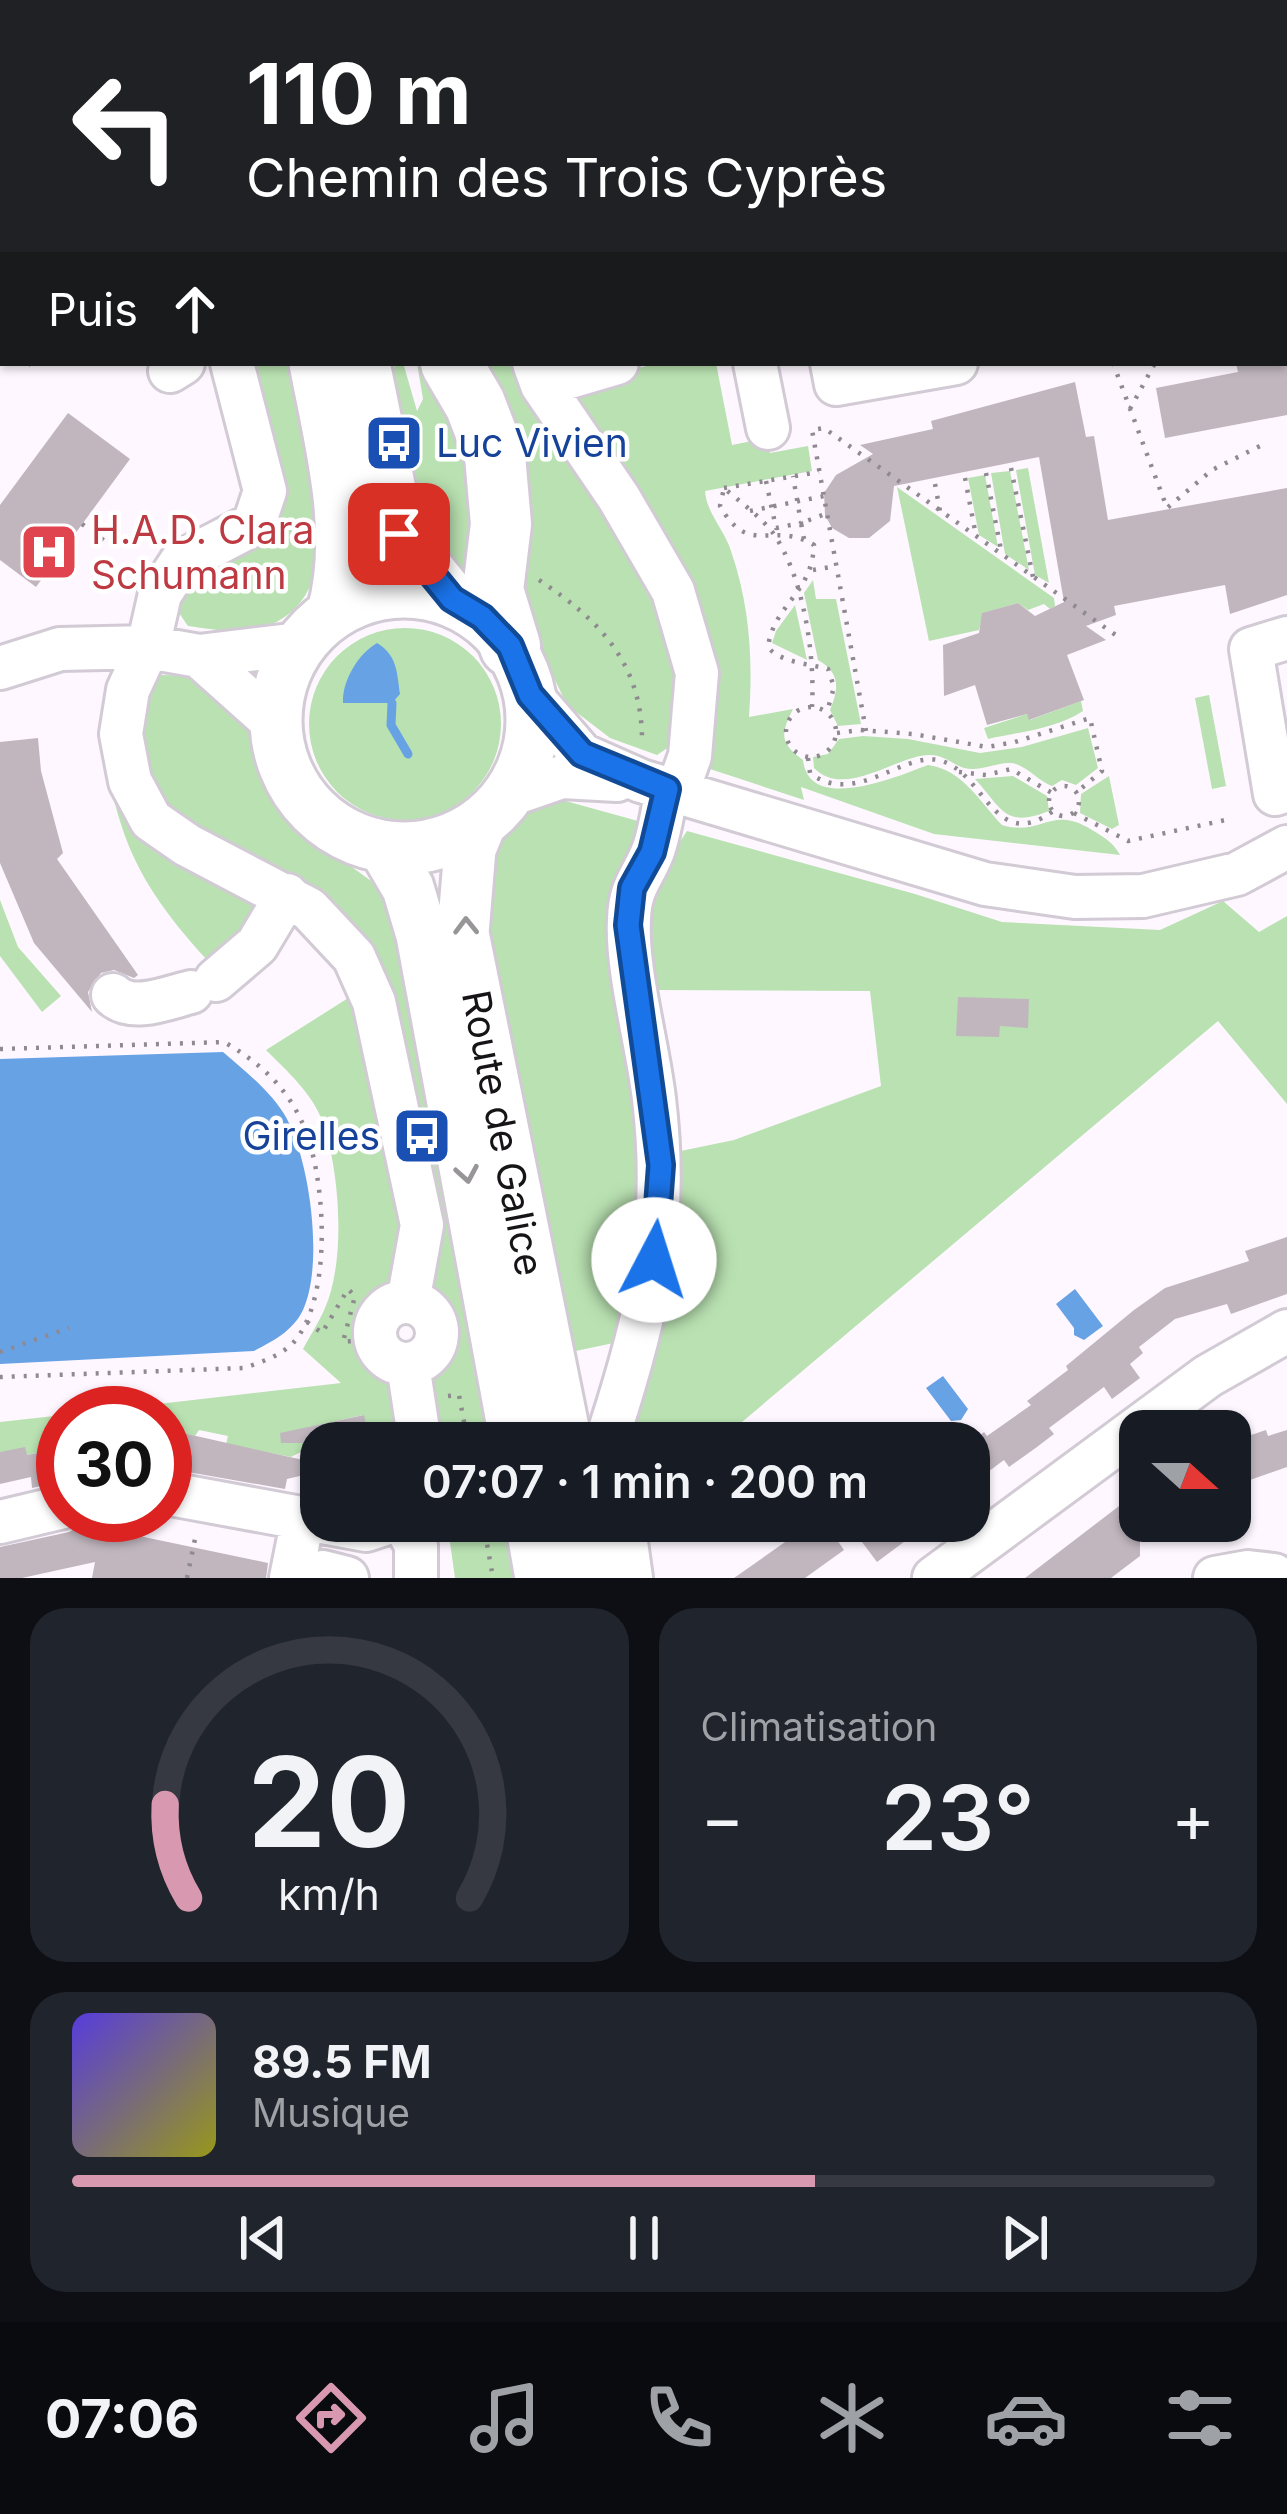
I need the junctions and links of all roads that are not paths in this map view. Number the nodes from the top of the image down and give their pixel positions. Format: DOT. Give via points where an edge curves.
graph roads {
  1 [pos="233,366"];
  2 [pos="316,366"];
  3 [pos="365,366"];
  4 [pos="453,366"];
  5 [pos="595,366"];
  6 [pos="756,366"];
  7 [pos="833,366"];
  8 [pos="939,366"];
  9 [pos="538,374"];
  10 [pos="767,428"];
  11 [pos="452,599"];
  12 [pos="316,628"];
  13 [pos="1287,638"];
  14 [pos="148,647"];
  15 [pos="199,656"];
  16 [pos="0,668"];
  17 [pos="520,671"];
  18 [pos="275,724"];
  19 [pos="662,788"];
  20 [pos="1287,790"];
  21 [pos="494,809"];
  22 [pos="384,847"];
  23 [pos="1287,847"];
  24 [pos="287,895"];
  25 [pos="113,995"];
  26 [pos="1287,1331"];
  27 [pos="414,1422"];
  28 [pos="512,1422"];
  29 [pos="562,1422"];
  30 [pos="612,1422"];
  31 [pos="192,1497"];
  32 [pos="36,1513"];
  33 [pos="300,1517"];
  34 [pos="0,1522"];
  35 [pos="310,1542"];
  36 [pos="414,1542"];
  37 [pos="535,1542"];
  38 [pos="586,1542"];
  39 [pos="625,1542"];
  40 [pos="1278,1569"];
  41 [pos="320,1576"];
  42 [pos="416,1578"];
  43 [pos="541,1578"];
  44 [pos="592,1578"];
  45 [pos="631,1578"];
  46 [pos="934,1578"];
  47 [pos="1215,1578"];
  1 -- 14 [label="street" via="265,491 254,524 181,562 160,594"];
  2 -- 12 [label="main road" via="340,499 340,588"];
  3 -- 11 [label="main road" via="399,534"];
  4 -- 17 [label="highway" via="495,456 501,524 493,590"];
  5 -- 9 [label="street"];
  6 -- 10 [label="street"];
  7 -- 8 [label="street" via="836,384"];
  9 -- 19 [label="street" via="673,591 698,673 690,757"];
  11 -- 12 [label="main road" via="379,593"];
  11 -- 17 [label="main road" via="482,617"];
  12 -- 15 [label="street"];
  12 -- 18 [label="main road" via="280,686"];
  13 -- 20 [label="street" via="1251,649 1274,794"];
  14 -- 15 [label="street"];
  14 -- 16 [label="street" via="60,650"];
  14 -- 24 [label="street" via="128,690 121,734 140,801 187,845"];
  15 -- 18 [label="street"];
  17 -- 19 [label="street" via="582,754"];
  17 -- 21 [label="main road" via="532,730 525,764"];
  18 -- 22 [label="main road" via="291,781 315,812 345,834"];
  19 -- 21 [label="street" via="562,777"];
  19 -- 23 [label="street" via="985,884 1075,898 1193,886"];
  19 -- 30 [label="street" via="628,925 661,1165 658,1224 650,1295"];
  21 -- 22 [label="main road" via="455,838"];
  29 -- 21 [label="main road, Route de Galice, one-way" via="463,933 470,849"];
  22 -- 28 [label="main road, Route de Galice, one-way" via="422,935"];
  24 -- 25 [label="street" via="257,944 204,986 136,1004"];
  24 -- 27 [label="street" via="354,957 374,1002 422,1225 408,1302 429,1312 438,1332 425,1358 392,1352"];
  26 -- 46 [label="street" via="1208,1376"];
  31 -- 33 [label="street"];
  32 -- 34 [label="street"];
  35 -- 41 [label="street"];
  36 -- 42 [label="street"];
  37 -- 43 [label="main road"];
  38 -- 44 [label="main road"];
  39 -- 45 [label="street"];
  40 -- 47 [label="street"];
}
